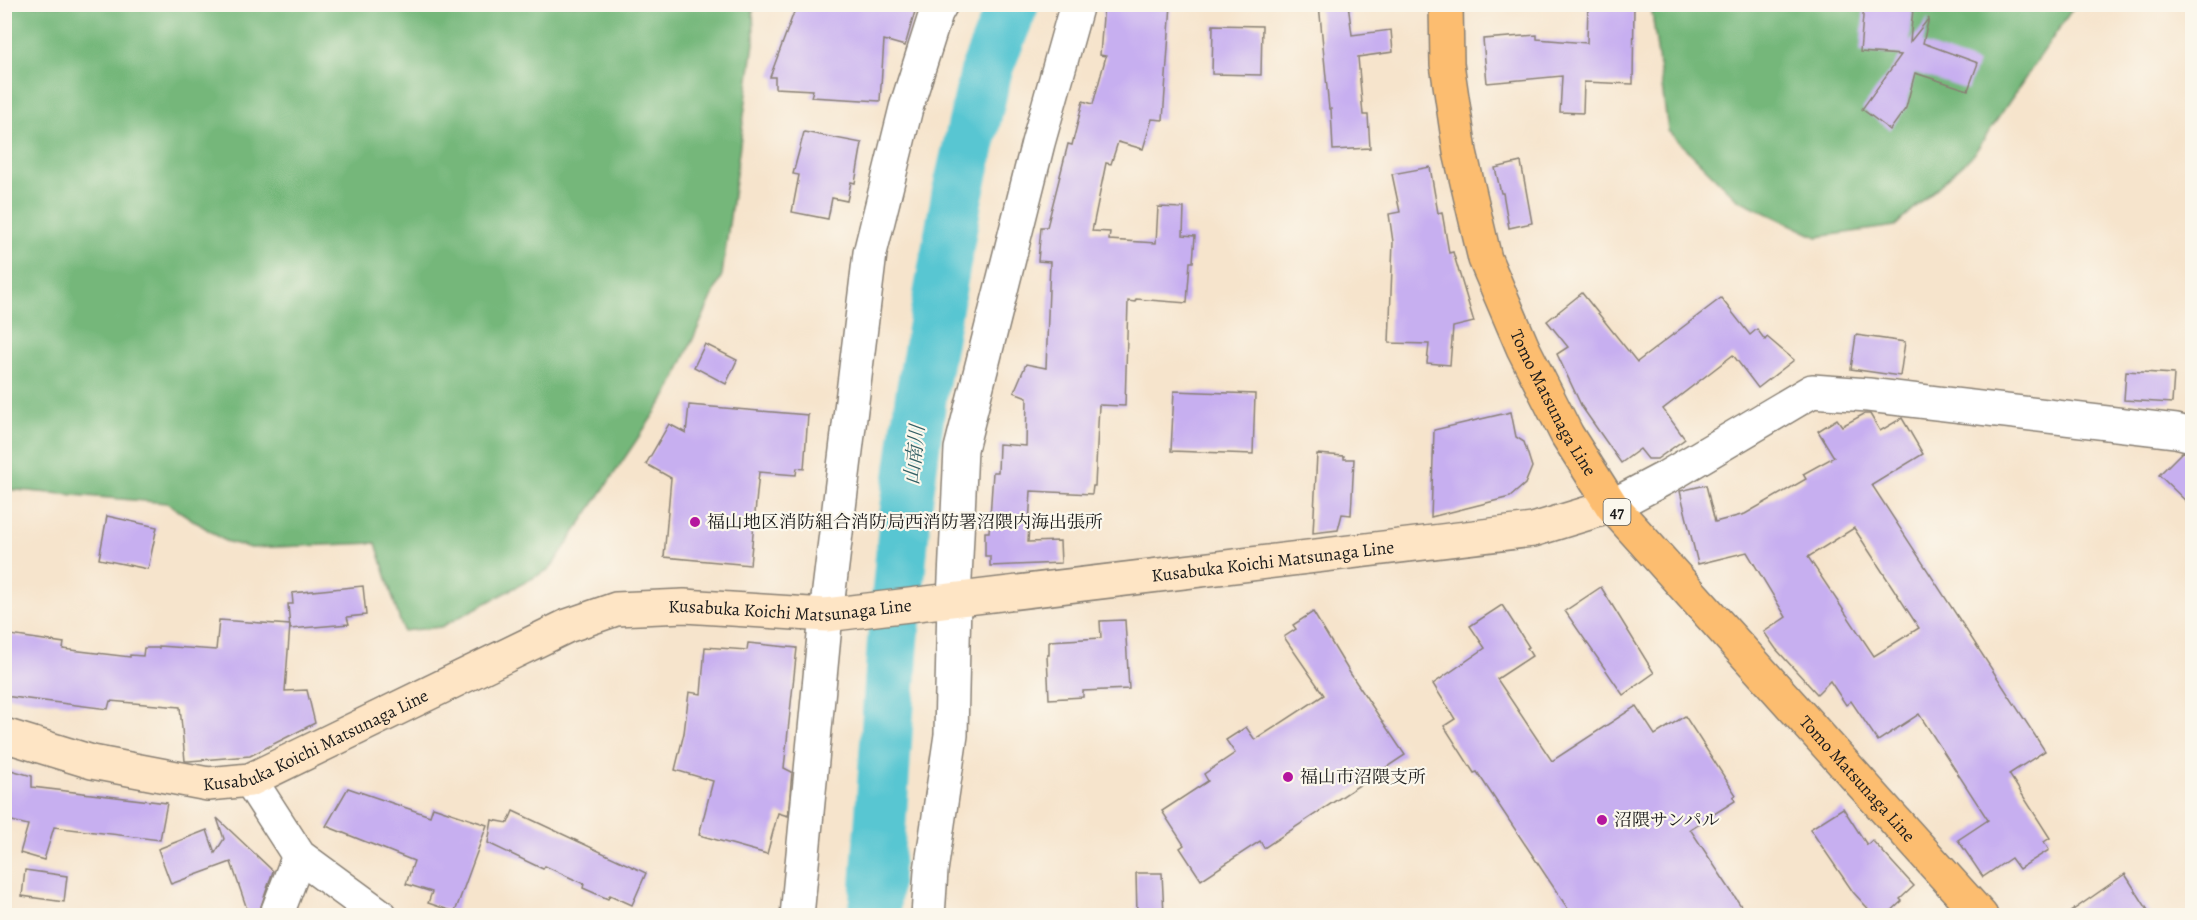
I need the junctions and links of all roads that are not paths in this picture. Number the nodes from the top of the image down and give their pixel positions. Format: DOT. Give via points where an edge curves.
graph roads {
  1 [pos="1077,4"];
  2 [pos="1446,4"];
  3 [pos="936,7"];
  4 [pos="2193,435"];
  5 [pos="1612,506"];
  6 [pos="943,601"];
  7 [pos="834,614"];
  8 [pos="4,735"];
  9 [pos="250,780"];
  10 [pos="299,856"];
  11 [pos="276,915"];
  12 [pos="381,915"];
  13 [pos="797,915"];
  14 [pos="928,915"];
  15 [pos="1981,915"];
  1 -- 6 [label="street" via="961,449"];
  2 -- 5 [label="main road, Tomo Matsunaga Line / 47" via="1447,64 1460,153 1485,259 1523,348 1567,435"];
  3 -- 7 [label="street" via="870,253"];
  4 -- 5 [label="street" via="1812,391"];
  5 -- 6 [label="main road, Kusabuka Koichi Matsunaga Line" via="1533,530"];
  5 -- 15 [label="main road, Tomo Matsunaga Line / 47"];
  6 -- 7 [label="main road, Kusabuka Koichi Matsunaga Line"];
  6 -- 14 [label="street" via="951,735"];
  7 -- 9 [label="main road, Kusabuka Koichi Matsunaga Line" via="684,606 616,609 567,626"];
  7 -- 13 [label="street"];
  8 -- 9 [label="main road, Kusabuka Koichi Matsunaga Line" via="92,762 208,784"];
  9 -- 10 [label="street"];
  10 -- 11 [label="street"];
  10 -- 12 [label="street"];
}
